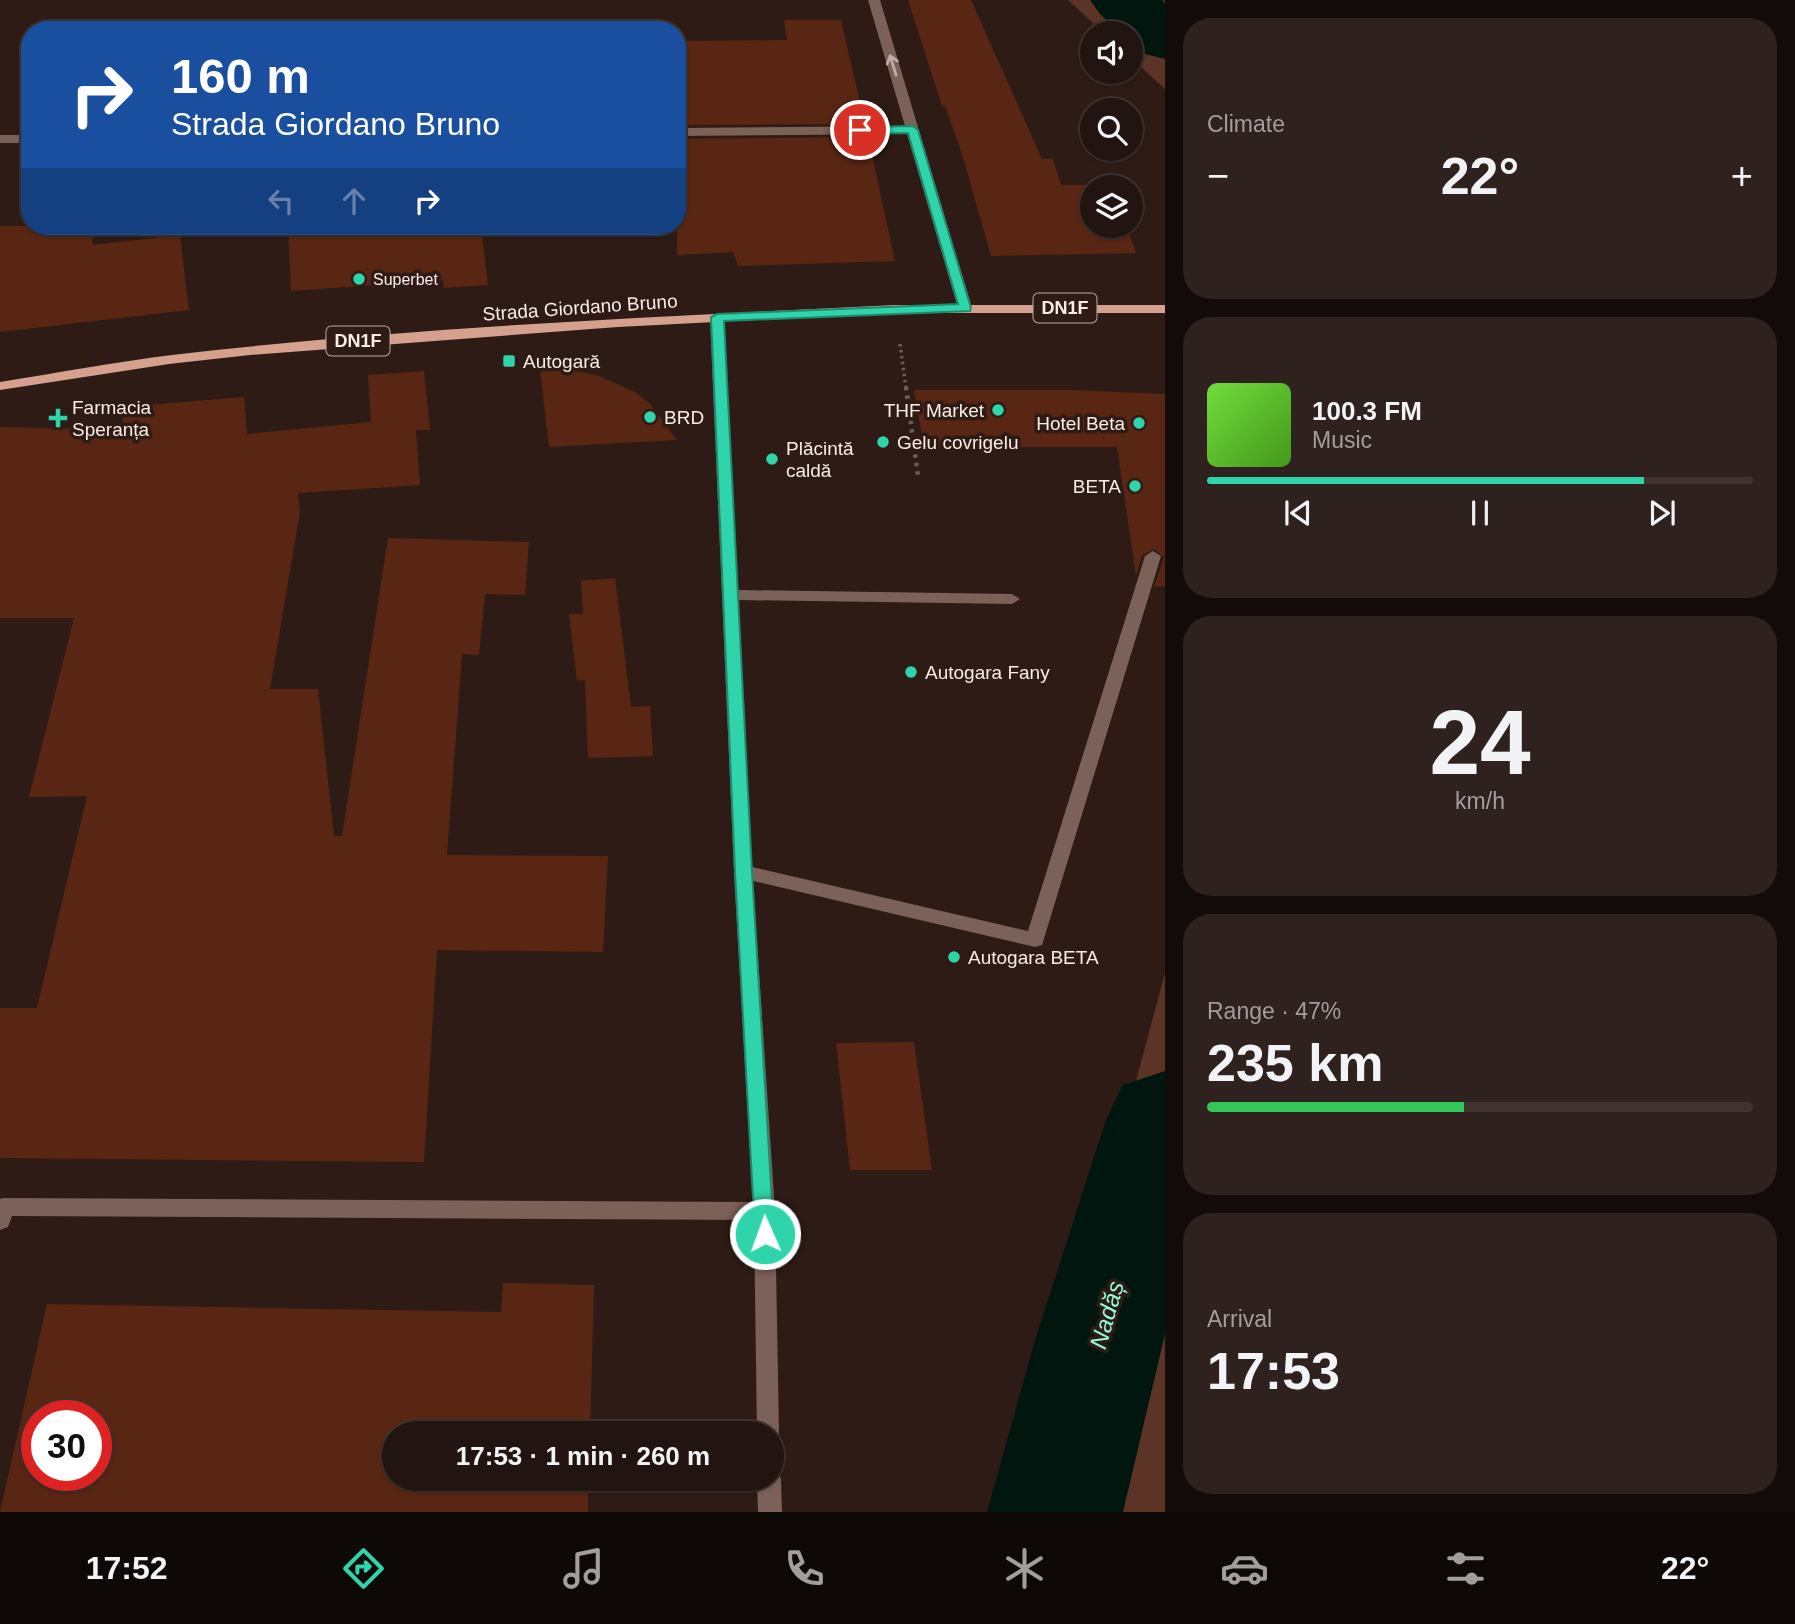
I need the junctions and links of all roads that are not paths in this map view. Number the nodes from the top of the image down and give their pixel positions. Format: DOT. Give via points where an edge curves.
graph roads {
  1 [pos="874,0"];
  2 [pos="913,130"];
  3 [pos="686,132"];
  4 [pos="0,139"];
  5 [pos="21,139"];
  6 [pos="965,308"];
  7 [pos="1165,309"];
  8 [pos="717,317"];
  9 [pos="0,386"];
  10 [pos="1153,556"];
  11 [pos="730,595"];
  12 [pos="1012,600"];
  13 [pos="743,872"];
  14 [pos="764,1211"];
  15 [pos="0,1221"];
  16 [pos="768,1421"];
  17 [pos="769,1491"];
  18 [pos="770,1512"];
  2 -- 1 [label="street, one-way"];
  2 -- 3 [label="street"];
  2 -- 6 [label="street"];
  4 -- 5 [label="street"];
  6 -- 7 [label="main road, Strada Giordano Bruno / DN1F"];
  6 -- 8 [label="main road, Strada Giordano Bruno / DN1F"];
  8 -- 9 [label="main road, Strada Giordano Bruno / DN1F" via="250,351"];
  8 -- 11 [label="street"];
  10 -- 13 [label="street" via="1035,940"];
  11 -- 12 [label="street"];
  11 -- 13 [label="street"];
  13 -- 14 [label="street"];
  14 -- 15 [label="street" via="3,1207"];
  14 -- 16 [label="street"];
  17 -- 18 [label="street"];
}
